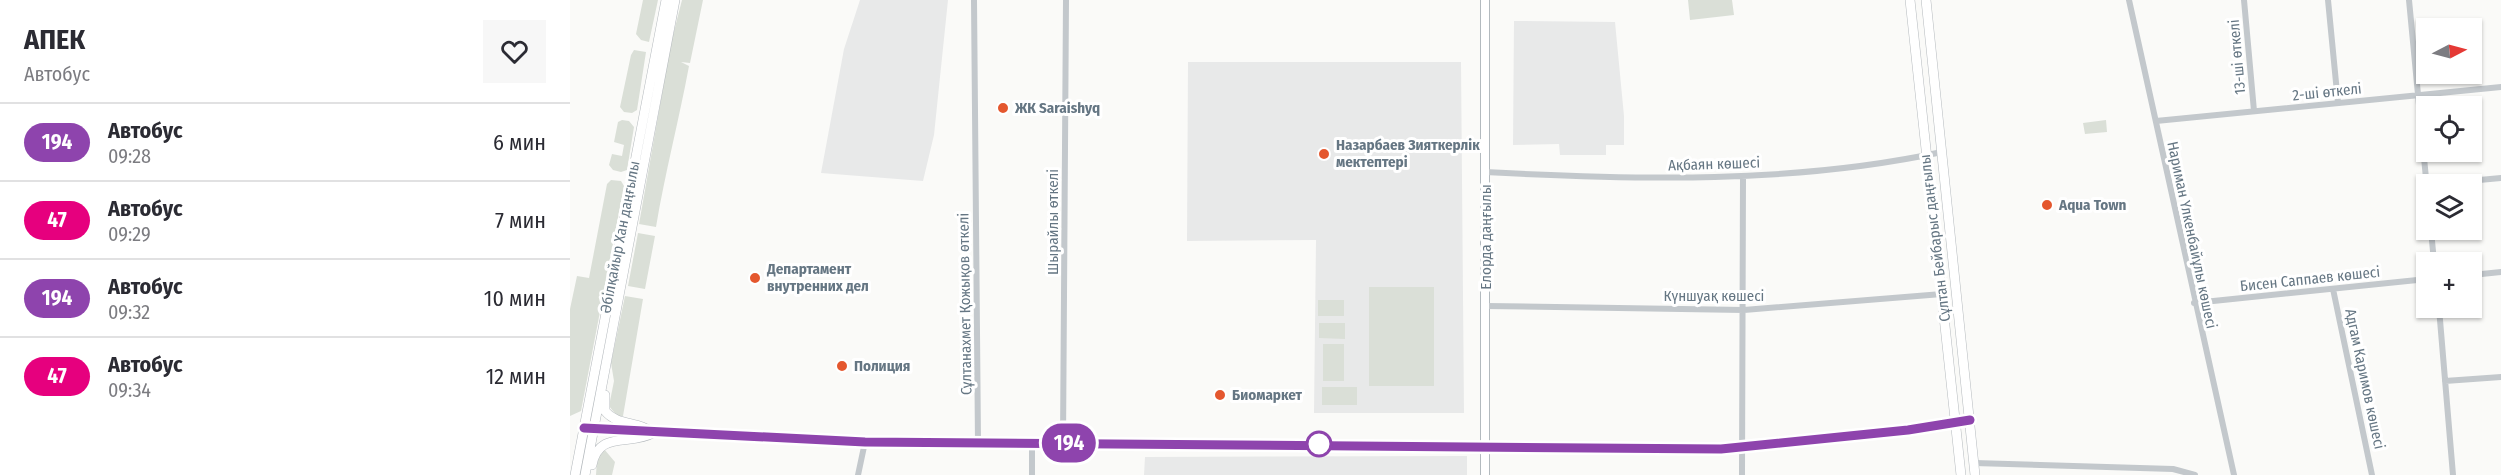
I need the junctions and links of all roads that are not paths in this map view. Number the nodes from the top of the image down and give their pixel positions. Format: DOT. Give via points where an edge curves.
graph roads {
  1 [pos="666,0"];
  2 [pos="675,0"];
  3 [pos="974,0"];
  4 [pos="1066,0"];
  5 [pos="1485,0"];
  6 [pos="1910,0"];
  7 [pos="1926,0"];
  8 [pos="2129,0"];
  9 [pos="2244,0"];
  10 [pos="2328,0"];
  11 [pos="2409,0"];
  12 [pos="2501,87"];
  13 [pos="2418,95"];
  14 [pos="2338,103"];
  15 [pos="2254,111"];
  16 [pos="2156,121"];
  17 [pos="1942,152"];
  18 [pos="1926,155"];
  19 [pos="1485,172"];
  20 [pos="2426,174"];
  21 [pos="1743,177"];
  22 [pos="2501,178"];
  23 [pos="2482,180"];
  24 [pos="2501,272"];
  25 [pos="2482,274"];
  26 [pos="2416,280"];
  27 [pos="2334,289"];
  28 [pos="1942,294"];
  29 [pos="2194,303"];
  30 [pos="1486,306"];
  31 [pos="1744,310"];
  32 [pos="2440,318"];
  33 [pos="604,366"];
  34 [pos="2501,376"];
  35 [pos="2445,381"];
  36 [pos="1970,420"];
  37 [pos="1954,422"];
  38 [pos="588,428"];
  39 [pos="653,433"];
  40 [pos="865,442"];
  41 [pos="978,443"];
  42 [pos="1032,443"];
  43 [pos="1063,443"];
  44 [pos="1485,445"];
  45 [pos="1742,447"];
  46 [pos="1974,463"];
  47 [pos="575,475"];
  48 [pos="585,475"];
  49 [pos="590,475"];
  50 [pos="858,475"];
  51 [pos="1032,475"];
  52 [pos="1485,475"];
  53 [pos="1742,475"];
  54 [pos="1961,475"];
  55 [pos="1975,475"];
  56 [pos="2195,475"];
  57 [pos="2234,475"];
  58 [pos="2372,475"];
  59 [pos="2453,475"];
  1 -- 38 [label="main road, Әбілқайыр Хан даңғылы"];
  2 -- 33 [label="main road, Әбілқайыр Хан даңғылы"];
  3 -- 41 [label="street, Сұлтанахмет Қожықов өткелі"];
  4 -- 43 [label="street, Шырайлы өткелі"];
  5 -- 19 [label="street, Елорда даңғылы"];
  6 -- 18 [label="main road, Сұлтан Бейбарыс даңғылы"];
  7 -- 17 [label="main road, Сұлтан Бейбарыс даңғылы"];
  8 -- 16 [label="street, Нариман Үлкенбайұлы көшесі"];
  9 -- 15 [label="street, 13-ші өткелі"];
  10 -- 14 [label="street"];
  11 -- 13 [label="street"];
  12 -- 13 [label="street, 2-ші өткелі"];
  13 -- 14 [label="street, 2-ші өткелі"];
  13 -- 20 [label="street"];
  14 -- 15 [label="street, 2-ші өткелі"];
  15 -- 16 [label="street, 2-ші өткелі"];
  16 -- 29 [label="street, Нариман Үлкенбайұлы көшесі"];
  17 -- 18 [label="street, Ақбаян көшесі"];
  17 -- 36 [label="main road, Сұлтан Бейбарыс даңғылы"];
  18 -- 21 [label="street, Ақбаян көшесі"];
  18 -- 28 [label="main road, Сұлтан Бейбарыс даңғылы"];
  19 -- 21 [label="street, Ақбаян көшесі" via="1666,179"];
  19 -- 30 [label="street, Елорда даңғылы"];
  21 -- 31 [label="street"];
  22 -- 23 [label="street"];
  24 -- 25 [label="street"];
  26 -- 27 [label="street, Бисен Саппаев көшесі"];
  27 -- 29 [label="street, Бисен Саппаев көшесі"];
  27 -- 58 [label="street, Адгам Каримов көшесі"];
  28 -- 31 [label="street, Күншуақ көшесі"];
  28 -- 37 [label="main road, Сұлтан Бейбарыс даңғылы"];
  29 -- 57 [label="street, Нариман Үлкенбайұлы көшесі"];
  30 -- 31 [label="street, Күншуақ көшесі"];
  30 -- 44 [label="street, Елорда даңғылы"];
  31 -- 45 [label="street"];
  32 -- 35 [label="street"];
  33 -- 38 [label="main road, Әбілқайыр Хан даңғылы"];
  33 -- 39 [label="main road" via="604,405 608,415 618,421 637,423"];
  34 -- 35 [label="street"];
  35 -- 59 [label="street"];
  36 -- 37 [label="street"];
  36 -- 46 [label="main road, Сұлтан Бейбарыс даңғылы"];
  37 -- 45 [label="street"];
  37 -- 54 [label="main road, Сұлтан Бейбарыс даңғылы"];
  38 -- 39 [label="street"];
  38 -- 47 [label="main road, Әбілқайыр Хан даңғылы"];
  38 -- 48 [label="main road, Әбілқайыр Хан даңғылы"];
  39 -- 40 [label="street"];
  39 -- 49 [label="main road" via="602,444 595,453"];
  40 -- 41 [label="street"];
  40 -- 50 [label="street"];
  41 -- 42 [label="street"];
  42 -- 43 [label="street"];
  42 -- 51 [label="street"];
  43 -- 44 [label="street"];
  44 -- 45 [label="street"];
  44 -- 52 [label="street, Елорда даңғылы"];
  45 -- 53 [label="street"];
  46 -- 55 [label="main road, Сұлтан Бейбарыс даңғылы"];
  46 -- 56 [label="street" via="2173,469"];
}
